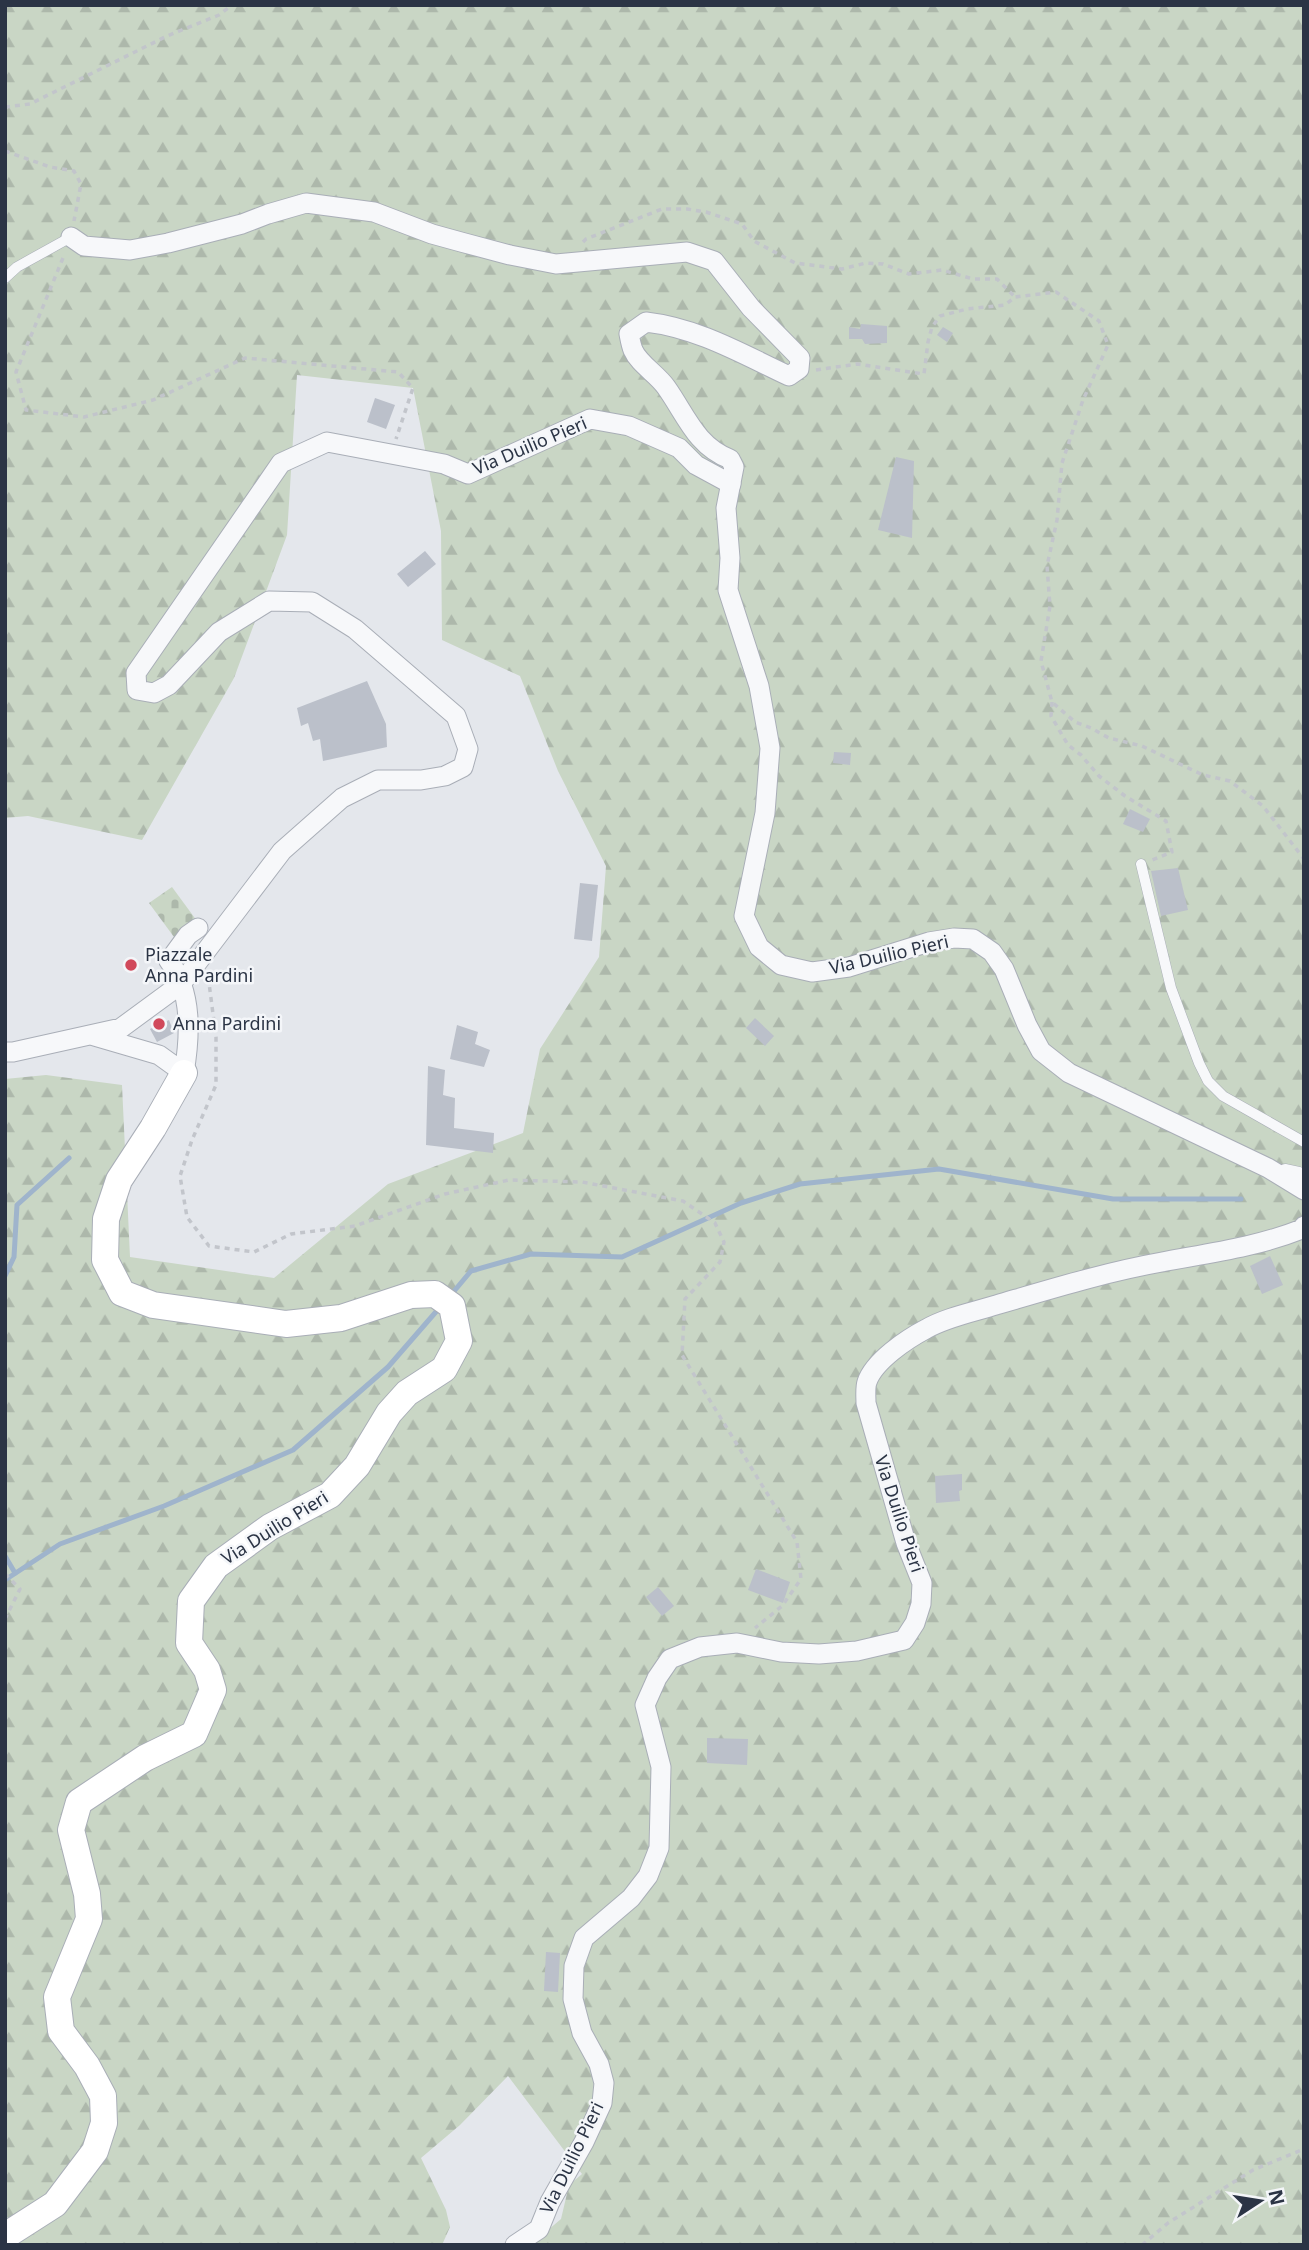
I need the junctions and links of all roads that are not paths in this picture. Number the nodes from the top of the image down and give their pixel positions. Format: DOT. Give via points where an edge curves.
graph roads {
  1 [pos="71,237"];
  2 [pos="5,278"];
  3 [pos="731,484"];
  4 [pos="1141,864"];
  5 [pos="198,928"];
  6 [pos="181,984"];
  7 [pos="90,1035"];
  8 [pos="5,1052"];
  9 [pos="184,1073"];
  10 [pos="1304,1142"];
  11 [pos="1277,1173"];
  12 [pos="1304,1176"];
  13 [pos="1304,1189"];
  14 [pos="1304,1226"];
  15 [pos="5,2236"];
  16 [pos="515,2245"];
  1 -- 2 [label="lane"];
  1 -- 3 [label="street" via="84,246 130,250 209,233 306,203 374,212 452,239 556,264 687,251 714,261 800,358 799,369 789,376 704,335 670,324 646,322 629,334 633,351 665,385 693,431 730,459 734,467"];
  3 -- 6 [label="street, Via Duilio Pieri" via="696,465 678,448 629,426 590,419 468,474 444,464 327,442 281,463 136,673 137,690 154,693 170,685 219,632 269,601 312,602 355,629 456,716 468,749 463,767 445,776 378,780 342,798 282,850"];
  3 -- 11 [label="street, Via Duilio Pieri" via="726,508 728,590 760,685 770,748 765,813 744,916 759,947 781,965 812,972 849,967 929,942 973,939 992,952 1004,969 1041,1051 1069,1073"];
  4 -- 10 [label="lane" via="1171,988 1208,1081 1223,1096"];
  5 -- 6 [label="street" via="169,961"];
  6 -- 7 [label="street, Via Duilio Pieri" via="121,1028"];
  6 -- 9 [label="street, Via Duilio Pieri" via="189,1042"];
  7 -- 8 [label="street"];
  7 -- 9 [label="street" via="159,1055"];
  9 -- 15 [label="street, Via Duilio Pieri" via="119,1180 106,1219 105,1260 122,1293 153,1305 286,1324 341,1318 411,1295 444,1300 459,1341 444,1369 407,1393 389,1413 357,1466 330,1495 270,1527 216,1566 191,1601 189,1643 207,1670 213,1690 194,1734 145,1758 79,1802 71,1830 89,1919 57,1997 61,2031 103,2096 104,2123 95,2151 55,2204"];
  11 -- 12 [label="lane" via="1285,1169"];
  11 -- 13 [label="street, Via Duilio Pieri"];
  14 -- 16 [label="street, Via Duilio Pieri" via="1244,1248 1161,1262 1027,1296 927,1328 879,1363 867,1382 866,1403 902,1533 922,1583 915,1623 904,1640 856,1651 781,1652 737,1643 700,1647 670,1660 657,1678 645,1704 661,1767 659,1848 648,1876 631,1898 584,1938 574,1966 573,1999 604,2083 602,2103 539,2229"];
}
